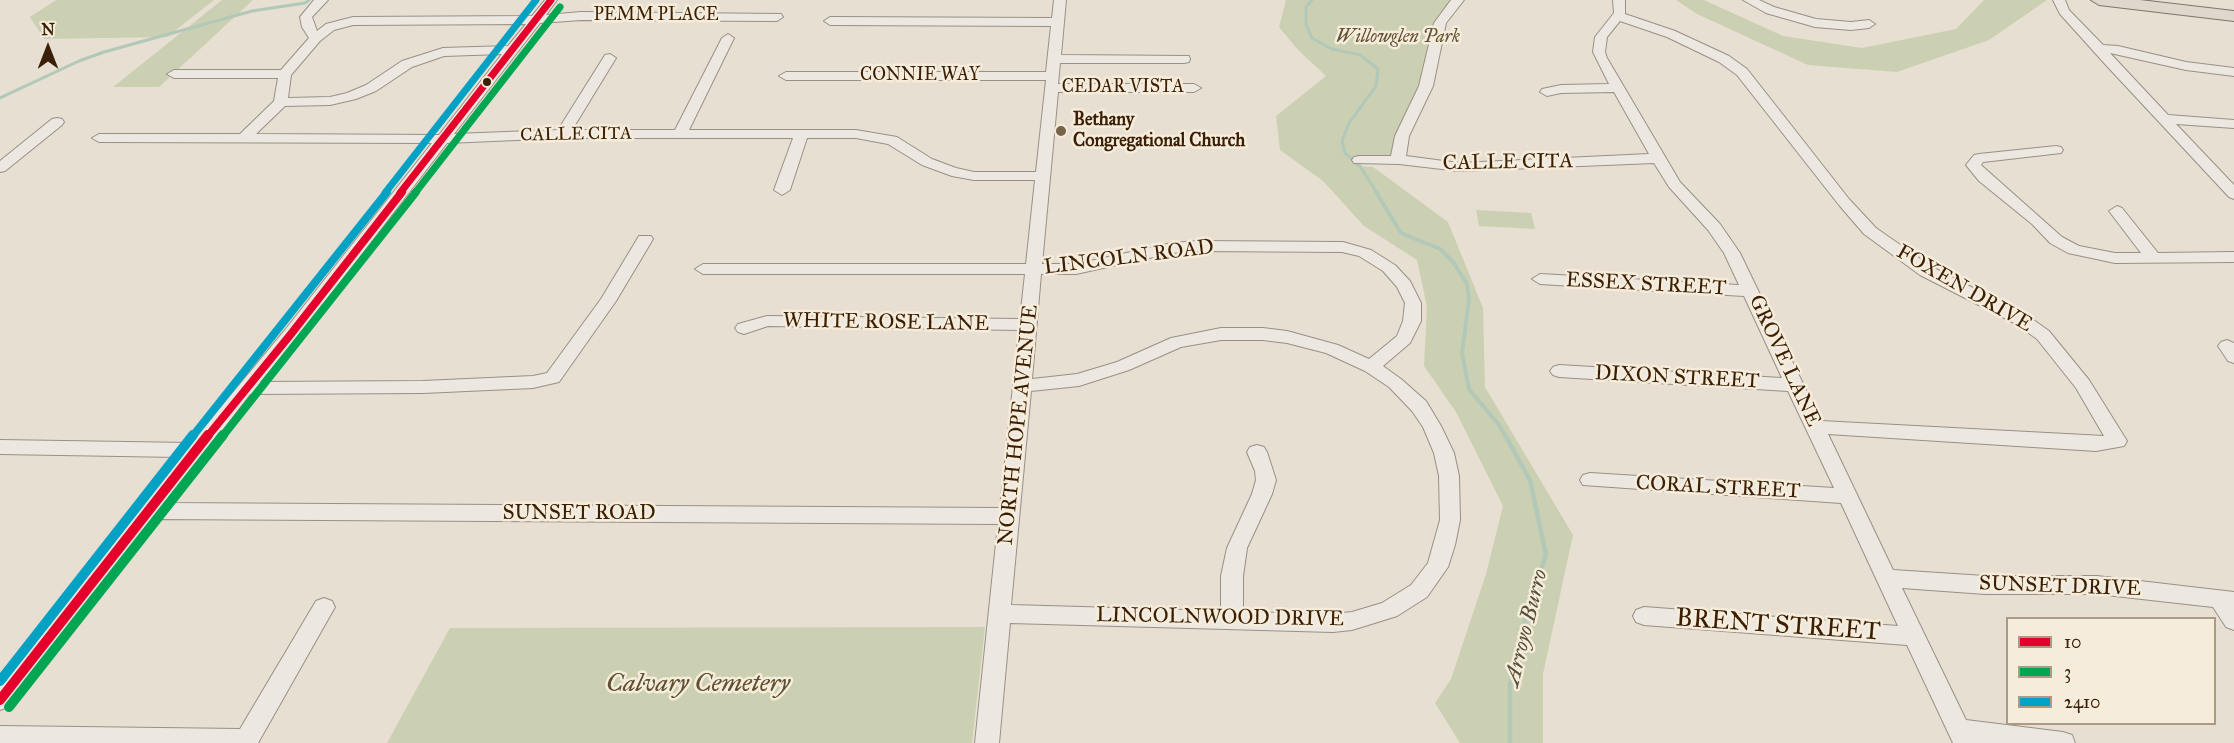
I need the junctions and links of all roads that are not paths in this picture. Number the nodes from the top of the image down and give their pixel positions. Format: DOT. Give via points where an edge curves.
graph roads {
  1 [pos="322,0"];
  2 [pos="551,0"];
  3 [pos="1060,0"];
  4 [pos="1458,0"];
  5 [pos="1749,0"];
  6 [pos="2059,0"];
  7 [pos="2099,0"];
  8 [pos="1619,8"];
  9 [pos="2234,16"];
  10 [pos="777,17"];
  11 [pos="535,19"];
  12 [pos="830,21"];
  13 [pos="1057,22"];
  14 [pos="1869,24"];
  15 [pos="316,38"];
  16 [pos="728,38"];
  17 [pos="2100,49"];
  18 [pos="511,50"];
  19 [pos="610,58"];
  20 [pos="1184,59"];
  21 [pos="2234,72"];
  22 [pos="174,74"];
  23 [pos="285,74"];
  24 [pos="1053,74"];
  25 [pos="786,76"];
  26 [pos="1194,88"];
  27 [pos="1617,88"];
  28 [pos="1547,92"];
  29 [pos="281,102"];
  30 [pos="2165,119"];
  31 [pos="57,122"];
  32 [pos="2234,124"];
  33 [pos="802,133"];
  34 [pos="562,134"];
  35 [pos="680,134"];
  36 [pos="99,138"];
  37 [pos="243,138"];
  38 [pos="441,139"];
  39 [pos="2056,150"];
  40 [pos="1658,158"];
  41 [pos="1359,160"];
  42 [pos="1399,160"];
  43 [pos="0,168"];
  44 [pos="1043,176"];
  45 [pos="2228,180"];
  46 [pos="782,190"];
  47 [pos="2234,194"];
  48 [pos="2117,212"];
  49 [pos="645,239"];
  50 [pos="2153,257"];
  51 [pos="2234,257"];
  52 [pos="703,269"];
  53 [pos="1034,270"];
  54 [pos="1540,279"];
  55 [pos="1751,291"];
  56 [pos="1028,325"];
  57 [pos="744,328"];
  58 [pos="1371,367"];
  59 [pos="1558,371"];
  60 [pos="1023,385"];
  61 [pos="1795,385"];
  62 [pos="245,388"];
  63 [pos="1815,427"];
  64 [pos="0,447"];
  65 [pos="196,450"];
  66 [pos="1257,452"];
  67 [pos="1590,480"];
  68 [pos="1846,496"];
  69 [pos="148,511"];
  70 [pos="1010,516"];
  71 [pos="1886,578"];
  72 [pos="2227,600"];
  73 [pos="324,607"];
  74 [pos="1000,614"];
  75 [pos="1644,616"];
  76 [pos="1232,620"];
  77 [pos="2234,621"];
  78 [pos="1913,636"];
  79 [pos="0,700"];
  80 [pos="1961,736"];
  81 [pos="0,737"];
  82 [pos="987,743"];
  83 [pos="2063,743"];
  1 -- 15 [label="street" via="306,17"];
  2 -- 11 [label="street"];
  3 -- 13 [label="street, NORTH HOPE AVENUE"];
  4 -- 42 [label="street" via="1440,23 1426,86 1404,130"];
  5 -- 14 [label="street" via="1815,23"];
  6 -- 17 [label="street" via="2064,11"];
  7 -- 9 [label="main road"];
  8 -- 27 [label="street, GROVE LANE" via="1599,43 1601,58"];
  8 -- 63 [label="street, FOXEN DRIVE" via="1724,59 1742,72 1870,231 1926,271 2022,320 2049,340 2083,384 2117,441 2096,444"];
  10 -- 11 [label="street, PEMM PLACE"];
  11 -- 15 [label="street, PEMM PLACE" via="353,21 330,27"];
  11 -- 18 [label="street"];
  12 -- 13 [label="street"];
  13 -- 24 [label="street, NORTH HOPE AVENUE"];
  15 -- 23 [label="street"];
  16 -- 35 [label="street"];
  17 -- 21 [label="street"];
  17 -- 30 [label="street"];
  18 -- 29 [label="street" via="443,52 407,64 351,96 330,101"];
  18 -- 38 [label="street"];
  19 -- 34 [label="street"];
  20 -- 24 [label="street"];
  22 -- 23 [label="street"];
  23 -- 29 [label="street"];
  24 -- 25 [label="street, CONNIE WAY"];
  24 -- 26 [label="street, CEDAR VISTA"];
  24 -- 44 [label="street, NORTH HOPE AVENUE"];
  27 -- 28 [label="street"];
  27 -- 40 [label="street, GROVE LANE"];
  29 -- 37 [label="street"];
  30 -- 32 [label="street"];
  30 -- 45 [label="street"];
  31 -- 43 [label="street"];
  33 -- 35 [label="street, CALLE CITA"];
  33 -- 44 [label="street, CALLE CITA" via="877,136 900,144 938,168 962,174"];
  33 -- 46 [label="street"];
  34 -- 35 [label="street, CALLE CITA"];
  34 -- 38 [label="street, CALLE CITA"];
  36 -- 37 [label="street, CALLE CITA"];
  37 -- 38 [label="street, CALLE CITA"];
  38 -- 62 [label="street"];
  39 -- 50 [label="street" via="1979,158 1973,165 2067,247 2098,256"];
  40 -- 42 [label="street, CALLE CITA" via="1459,167"];
  40 -- 55 [label="street, GROVE LANE" via="1682,195 1723,240"];
  41 -- 42 [label="street, CALLE CITA"];
  44 -- 53 [label="street, NORTH HOPE AVENUE"];
  45 -- 47 [label="street"];
  48 -- 50 [label="street"];
  49 -- 62 [label="street" via="608,301 553,378 423,387"];
  50 -- 51 [label="street"];
  52 -- 53 [label="street, LINCOLN ROAD"];
  53 -- 56 [label="street, NORTH HOPE AVENUE"];
  53 -- 58 [label="street, LINCOLN ROAD" via="1091,267 1198,246 1354,250 1389,268 1413,303 1412,321 1404,339"];
  54 -- 55 [label="street, ESSEX STREET"];
  55 -- 61 [label="street, GROVE LANE"];
  56 -- 57 [label="street, WHITE ROSE LANE" via="767,321"];
  56 -- 60 [label="street, NORTH HOPE AVENUE"];
  58 -- 60 [label="street, LINCOLNWOOD DRIVE" via="1310,342 1263,334 1221,334 1177,342 1079,380"];
  58 -- 76 [label="street, LINCOLNWOOD DRIVE" via="1419,406 1444,453 1450,520 1437,567 1419,591 1371,617 1333,623"];
  59 -- 61 [label="street, DIXON STREET"];
  60 -- 70 [label="street, NORTH HOPE AVENUE"];
  61 -- 63 [label="street, GROVE LANE"];
  62 -- 65 [label="street"];
  63 -- 68 [label="street, GROVE LANE"];
  64 -- 65 [label="street"];
  65 -- 69 [label="street"];
  66 -- 76 [label="street" via="1266,480 1237,548 1232,576"];
  67 -- 68 [label="street, CORAL STREET"];
  68 -- 71 [label="street, GROVE LANE"];
  69 -- 70 [label="street, SUNSET ROAD"];
  69 -- 79 [label="street"];
  70 -- 74 [label="street, NORTH HOPE AVENUE"];
  71 -- 72 [label="street, SUNSET DRIVE" via="1985,585 2097,585"];
  71 -- 78 [label="street, GROVE LANE"];
  72 -- 77 [label="street"];
  73 -- 81 [label="street" via="247,740"];
  74 -- 76 [label="street, LINCOLNWOOD DRIVE"];
  74 -- 82 [label="street, NORTH HOPE AVENUE"];
  75 -- 78 [label="street, BRENT STREET"];
  78 -- 80 [label="street, GROVE LANE"];
  80 -- 83 [label="street"];
}
